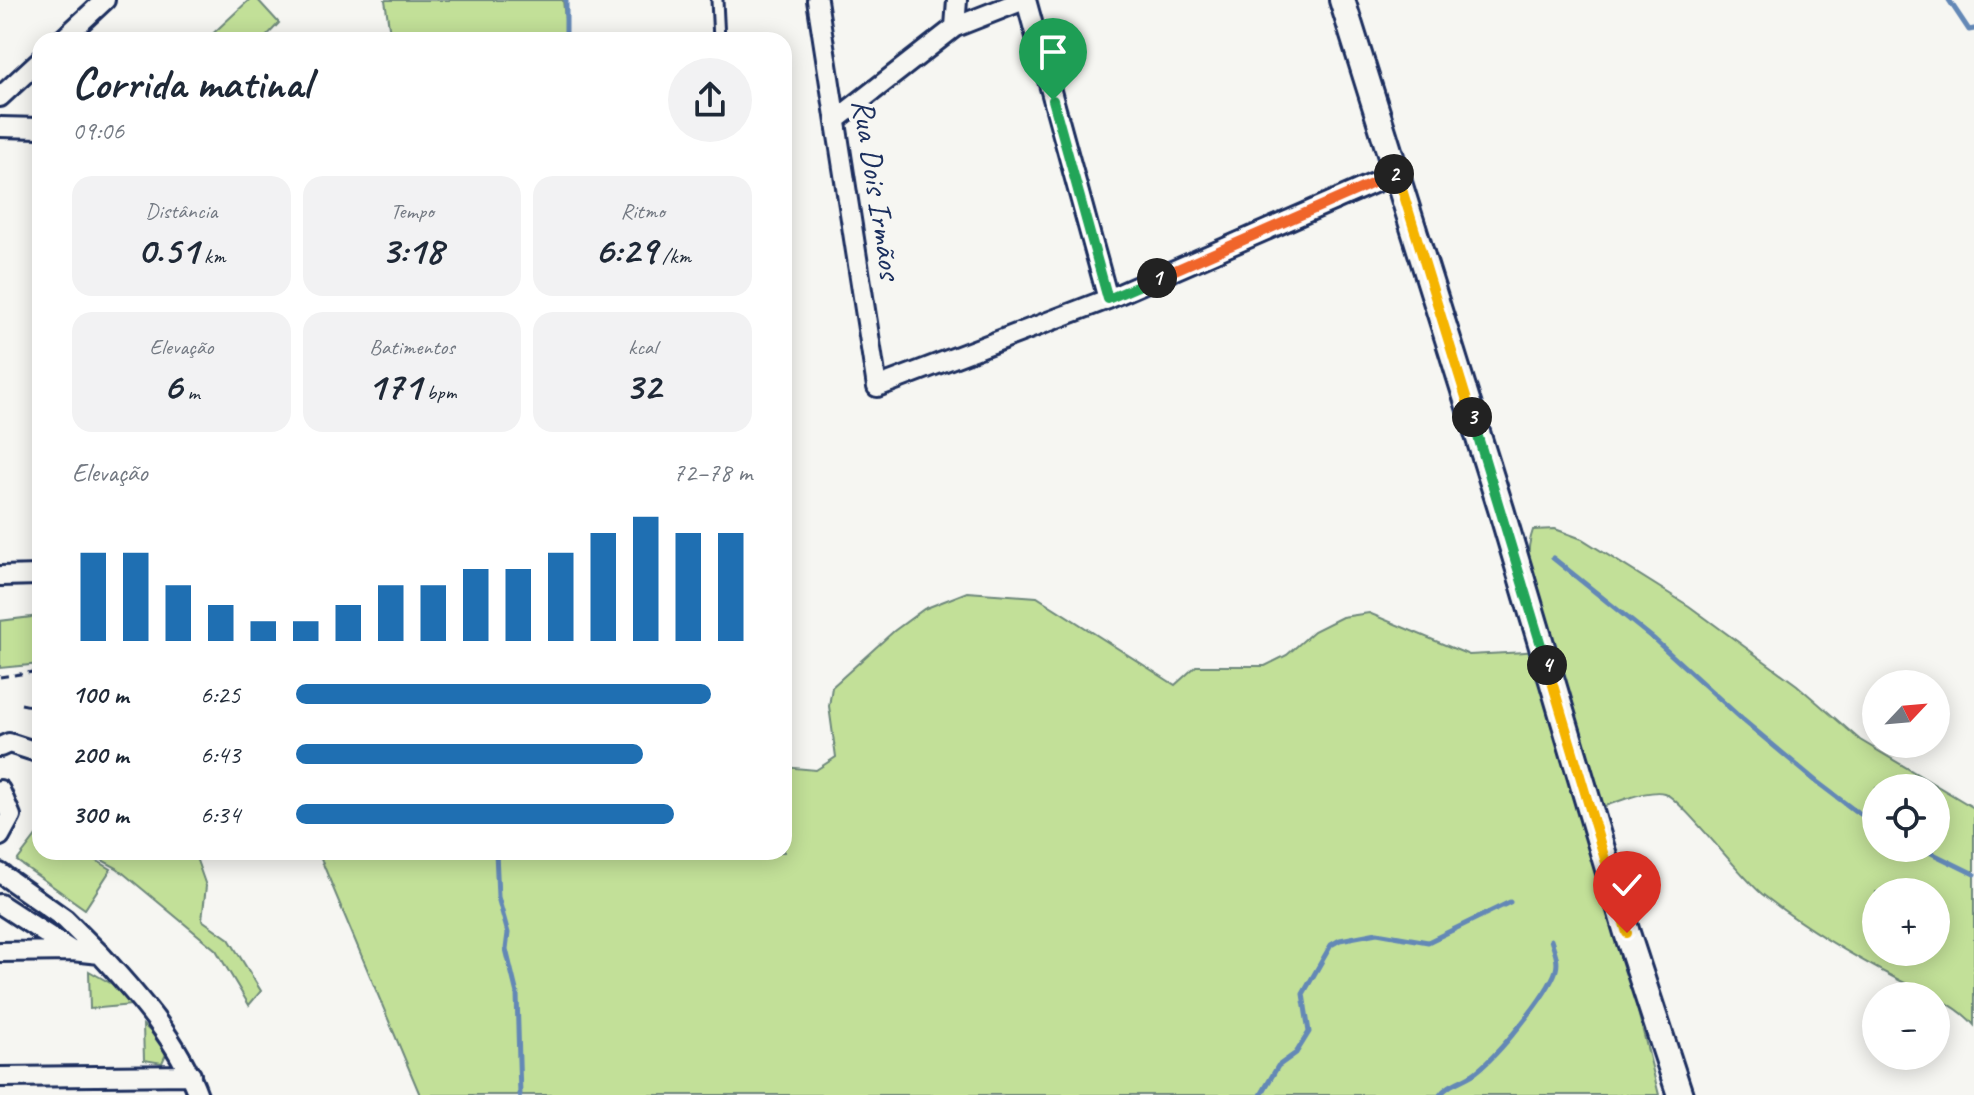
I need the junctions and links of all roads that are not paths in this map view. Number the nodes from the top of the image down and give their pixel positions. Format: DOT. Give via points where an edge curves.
graph roads {
  1 [pos="105,0"];
  2 [pos="717,0"];
  3 [pos="817,0"];
  4 [pos="957,0"];
  5 [pos="1025,0"];
  6 [pos="1342,0"];
  7 [pos="955,27"];
  8 [pos="71,32"];
  9 [pos="719,32"];
  10 [pos="32,67"];
  11 [pos="0,97"];
  12 [pos="837,119"];
  13 [pos="0,127"];
  14 [pos="32,128"];
  15 [pos="1397,173"];
  16 [pos="1108,299"];
  17 [pos="32,575"];
  18 [pos="0,576"];
  19 [pos="0,747"];
  20 [pos="32,750"];
  21 [pos="0,790"];
  22 [pos="0,836"];
  23 [pos="0,873"];
  24 [pos="0,904"];
  25 [pos="72,951"];
  26 [pos="0,952"];
  27 [pos="100,954"];
  28 [pos="191,1075"];
  29 [pos="0,1077"];
  30 [pos="198,1095"];
  31 [pos="1680,1095"];
  1 -- 8 [label="street"];
  2 -- 9 [label="lane"];
  3 -- 12 [label="street, Rua Dois Irmãos"];
  4 -- 7 [label="street"];
  5 -- 7 [label="street"];
  5 -- 16 [label="street"];
  6 -- 15 [label="street"];
  7 -- 12 [label="street"];
  10 -- 11 [label="street"];
  12 -- 16 [label="street, Rua Dois Irmãos" via="877,387"];
  13 -- 14 [label="street"];
  15 -- 16 [label="street"];
  15 -- 31 [label="street"];
  17 -- 18 [label="street"];
  19 -- 20 [label="street" via="9,743"];
  21 -- 22 [label="street" via="11,816"];
  23 -- 27 [label="street" via="54,910"];
  24 -- 25 [label="street"];
  25 -- 26 [label="street"];
  25 -- 27 [label="street"];
  27 -- 28 [label="street" via="149,1007"];
  28 -- 29 [label="street"];
  28 -- 30 [label="street"];
}
